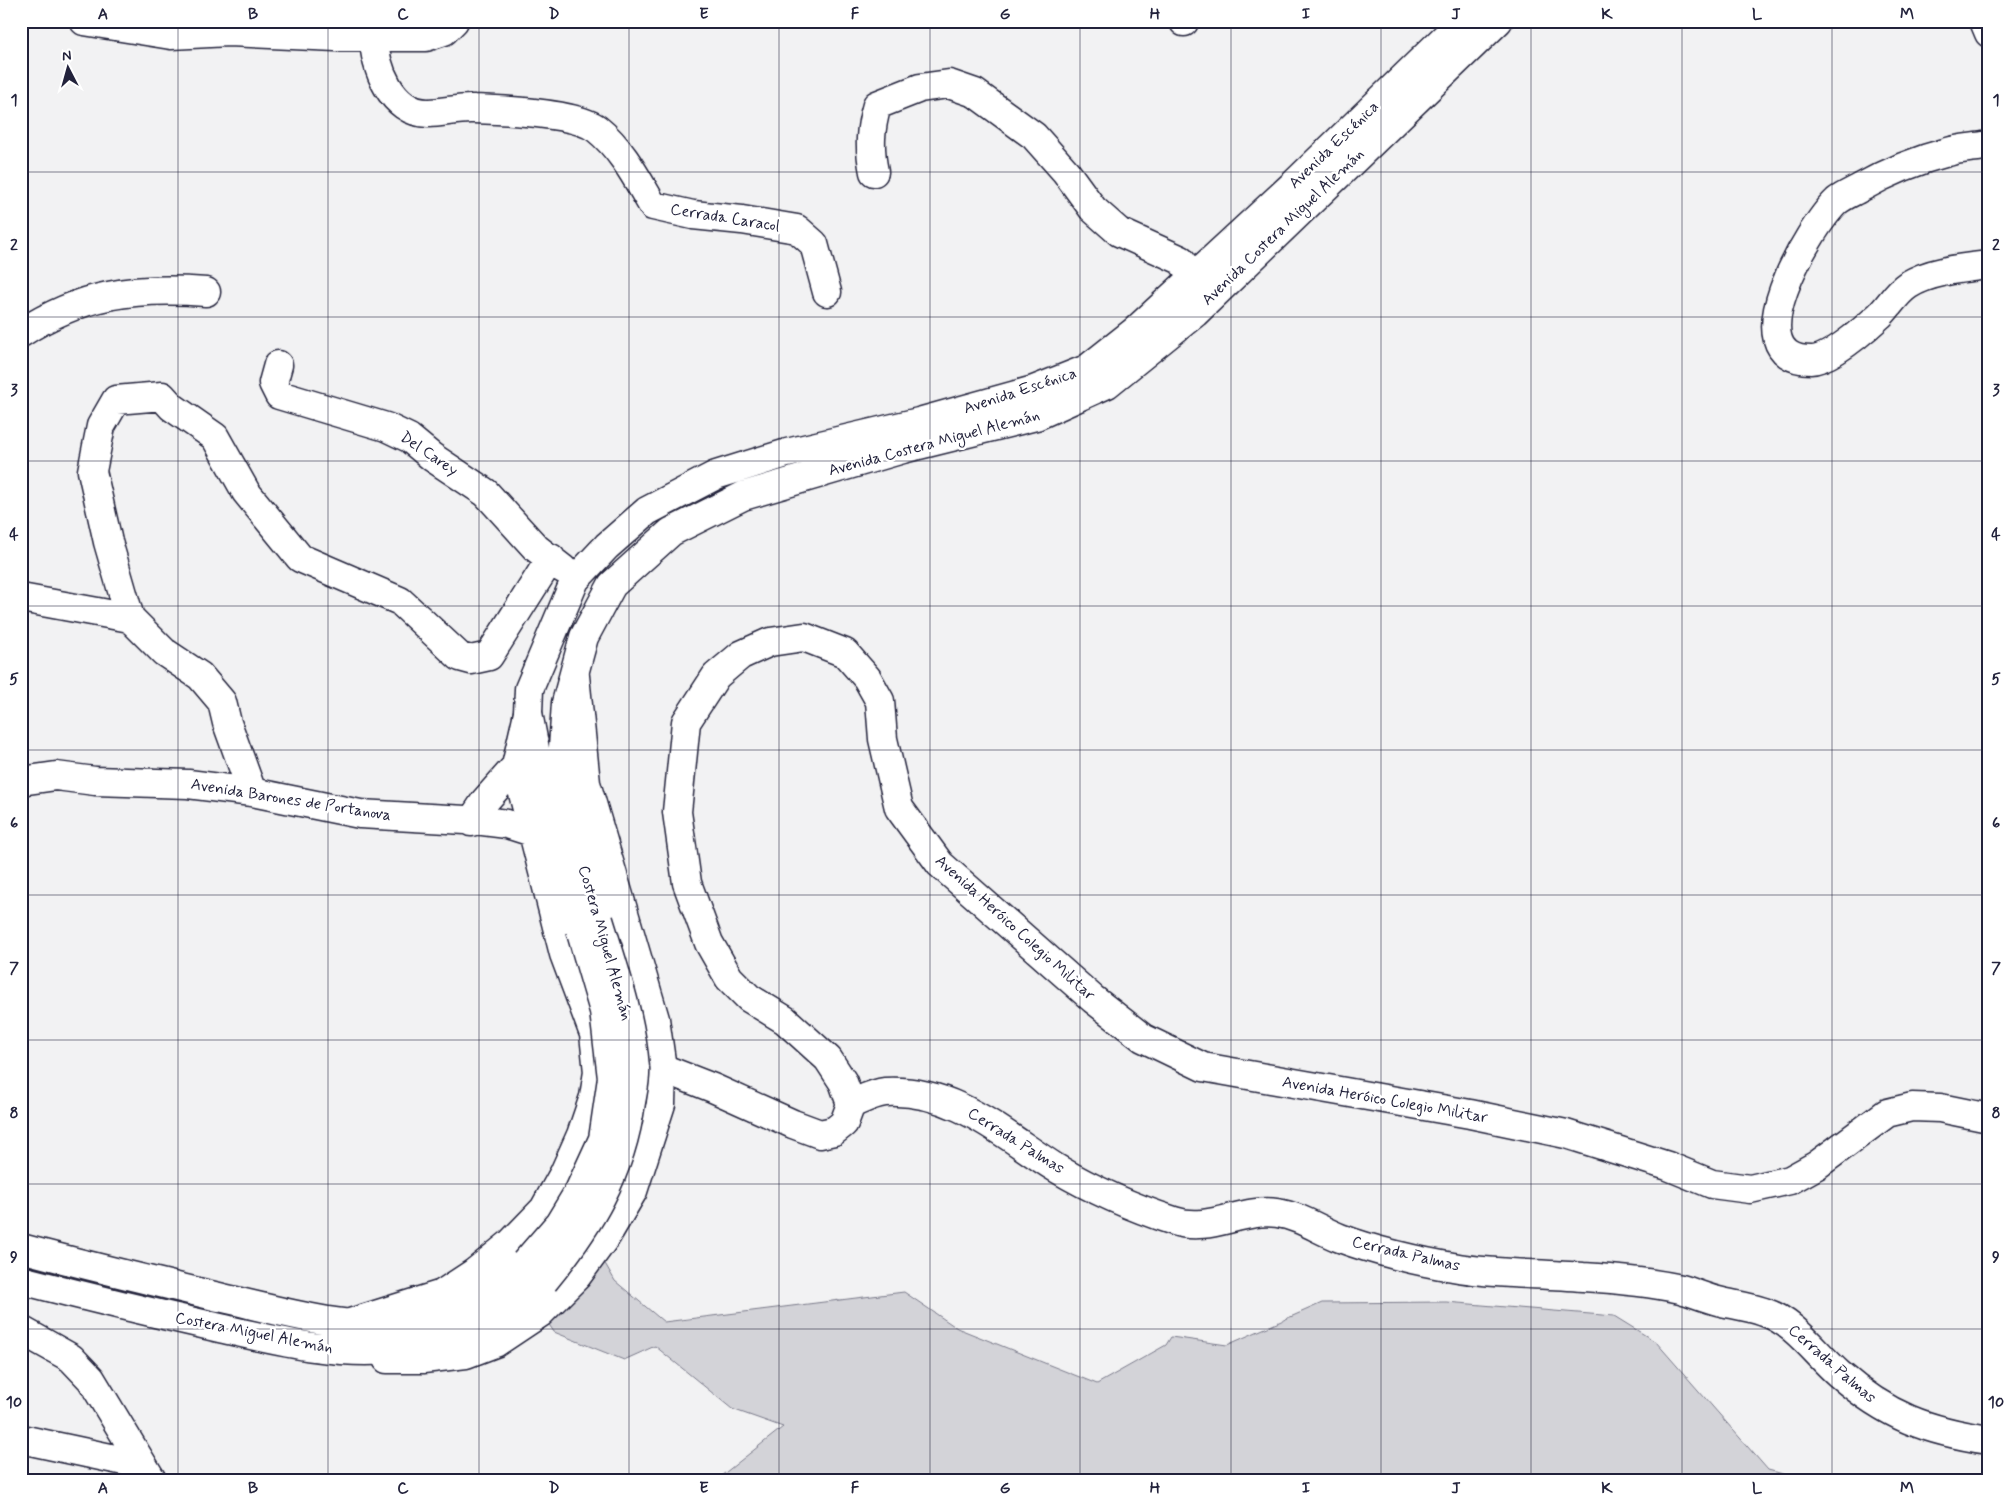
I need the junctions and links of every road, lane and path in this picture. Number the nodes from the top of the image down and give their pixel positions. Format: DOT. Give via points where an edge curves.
graph roads {
  1 [pos="84,21"];
  2 [pos="454,21"];
  3 [pos="1462,21"];
  4 [pos="1498,21"];
  5 [pos="1984,21"];
  6 [pos="1989,33"];
  7 [pos="374,37"];
  8 [pos="1989,146"];
  9 [pos="874,172"];
  10 [pos="1989,265"];
  11 [pos="1193,276"];
  12 [pos="206,292"];
  13 [pos="827,292"];
  14 [pos="21,333"];
  15 [pos="278,365"];
  16 [pos="551,558"];
  17 [pos="575,580"];
  18 [pos="21,598"];
  19 [pos="130,618"];
  20 [pos="550,634"];
  21 [pos="584,637"];
  22 [pos="575,672"];
  23 [pos="528,714"];
  24 [pos="516,766"];
  25 [pos="26,775"];
  26 [pos="252,792"];
  27 [pos="471,822"];
  28 [pos="532,832"];
  29 [pos="590,924"];
  30 [pos="596,1043"];
  31 [pos="662,1068"];
  32 [pos="851,1104"];
  33 [pos="1989,1118"];
  34 [pos="21,1248"];
  35 [pos="21,1280"];
  36 [pos="21,1330"];
  37 [pos="347,1337"];
  38 [pos="21,1439"];
  39 [pos="1989,1440"];
  40 [pos="147,1472"];
  1 -- 7 [label="street" via="171,35 229,32"];
  2 -- 7 [label="street" via="444,31 426,38"];
  3 -- 11 [label="street, Avenida Escénica"];
  4 -- 21 [label="street, Avenida Costera Miguel Alemán" via="1195,313 1107,384 1036,416 903,449 743,496 671,532 656,545 612,585"];
  5 -- 6 [label="street"];
  7 -- 13 [label="street, Cerrada Caracol" via="374,54 385,78 394,96 407,107 426,113 473,109 573,118 597,129 626,161 652,206 692,215 798,229 814,244"];
  8 -- 10 [label="street" via="1949,151 1888,172 1838,200 1809,236 1788,278 1779,304 1776,327 1780,345 1791,356 1819,359 1868,325 1909,284 1954,269"];
  9 -- 11 [label="street" via="870,129 877,105 920,88 949,84 975,93 1034,136 1093,209 1119,232 1181,260"];
  11 -- 17 [label="street, Avenida Escénica" via="1135,331 1087,369 1024,393 716,474 647,512 607,546"];
  12 -- 14 [label="street" via="128,291 75,304"];
  15 -- 16 [label="street, Del Carey" via="273,383 279,395 386,427 408,438 486,493 536,548"];
  16 -- 17 [label="street, Del Carey"];
  16 -- 19 [label="street" via="489,656 471,660 460,657 400,601 300,558 246,492 214,437 162,396 116,400 101,426 92,471"];
  17 -- 20 [label="street, Avenida Escénica"];
  18 -- 19 [label="street"];
  19 -- 26 [label="street" via="164,652 200,676 222,702"];
  20 -- 23 [label="street, Costera Miguel Alemán" via="529,689"];
  21 -- 22 [label="street, Costera Miguel Alemán"];
  22 -- 29 [label="street, Costera Miguel Alemán" via="566,703 562,763"];
  22 -- 31 [label="street" via="586,783 656,1019"];
  23 -- 24 [label="street"];
  23 -- 29 [label="street, Costera Miguel Alemán" via="551,832"];
  24 -- 27 [label="street" via="484,801"];
  24 -- 28 [label="street"];
  25 -- 26 [label="street, Avenida Barones de Portanova" via="188,784"];
  26 -- 27 [label="street, Avenida Barones de Portanova" via="360,814"];
  27 -- 28 [label="street, Avenida Barones de Portanova" via="507,824"];
  27 -- 30 [label="street" via="516,842 524,854 569,1017"];
  28 -- 30 [label="street" via="564,954"];
  29 -- 37 [label="street, Costera Miguel Alemán, bridge" via="626,1006 636,1070 629,1118 600,1202 575,1243 534,1272 511,1310 469,1331 433,1343 398,1349"];
  30 -- 31 [label="street"];
  30 -- 37 [label="street" via="598,1072 594,1097 578,1142 544,1209 510,1244 442,1294"];
  31 -- 32 [label="street" via="820,1134 834,1131 844,1122"];
  31 -- 37 [label="street" via="661,1104 633,1191 577,1276 540,1313 495,1343 466,1354 392,1360"];
  32 -- 33 [label="street, Avenida Heróico Colegio Militar" via="843,1082 828,1059 785,1020 749,998 729,978 696,912 687,883 677,812 686,722 716,676 741,655 770,642 804,637 845,653 867,678 880,701 883,739 898,808 940,864 1093,999 1143,1038 1203,1067 1566,1134 1668,1166 1712,1184 1750,1189 1790,1180 1817,1165 1887,1113 1912,1106"];
  32 -- 39 [label="street, Cerrada Palmas" via="883,1092 925,1094 944,1100 966,1108 1059,1169 1131,1206 1179,1223 1200,1226 1253,1212 1278,1213 1300,1219 1340,1238 1454,1268 1623,1280 1681,1289 1759,1310 1776,1316 1790,1327 1876,1404 1906,1420 1936,1430"];
  34 -- 37 [label="street, Costera Miguel Alemán" via="310,1318"];
  35 -- 37 [label="street, Costera Miguel Alemán" via="270,1339"];
  36 -- 40 [label="street" via="71,1358 91,1379"];
  38 -- 40 [label="street"];
}
